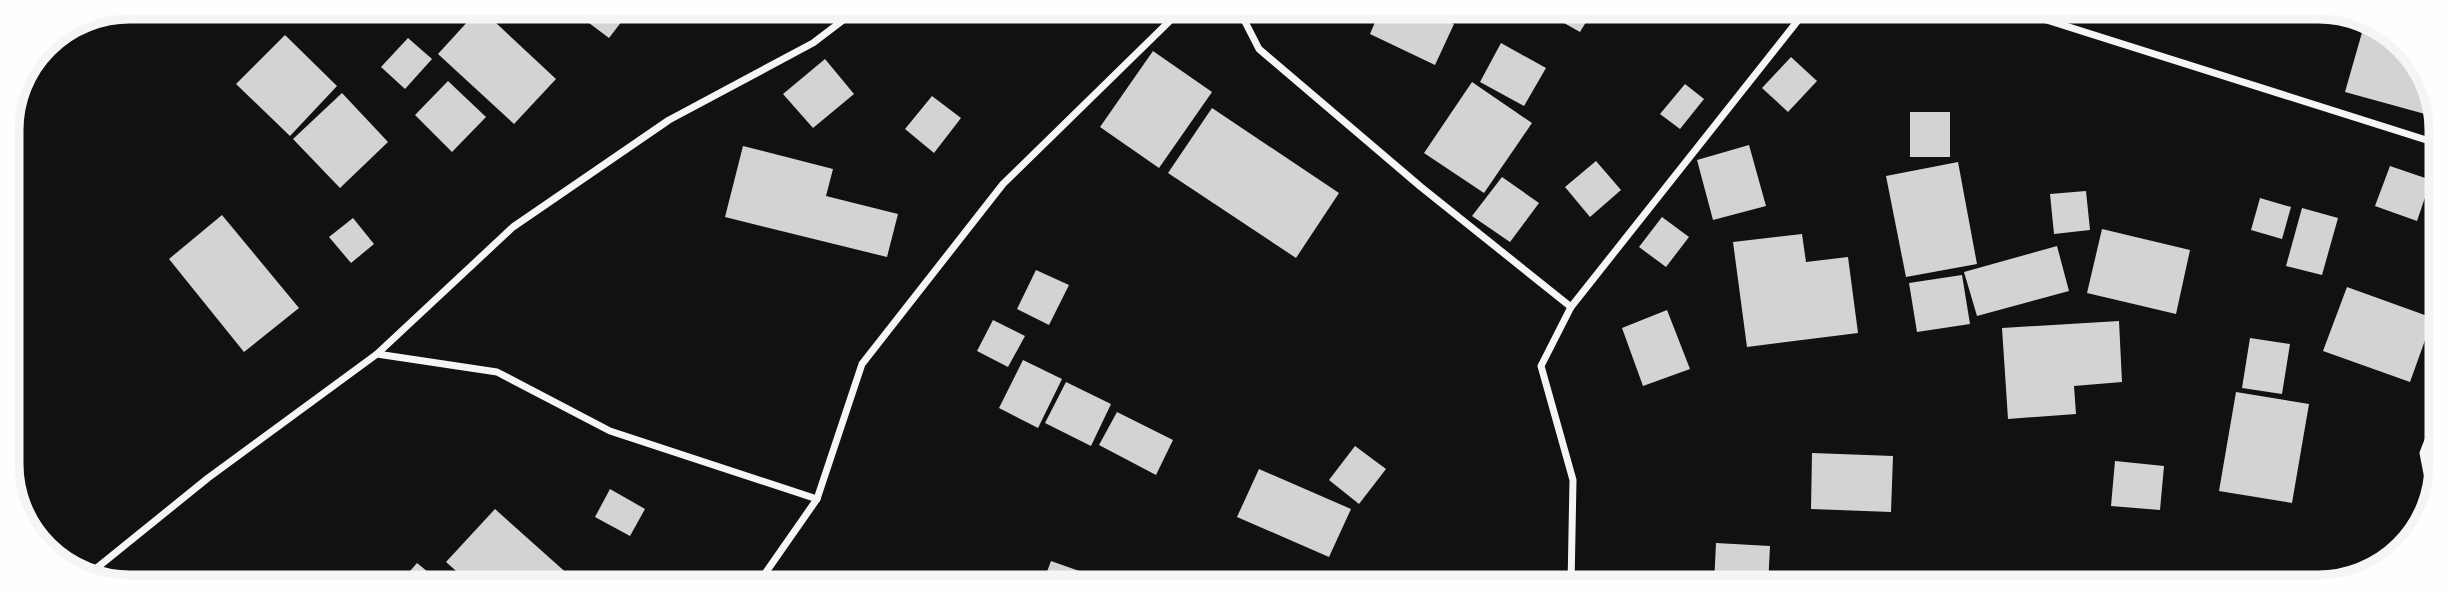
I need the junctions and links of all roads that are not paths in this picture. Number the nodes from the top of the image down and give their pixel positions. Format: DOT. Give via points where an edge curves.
graph roads {
  1 [pos="845,19"];
  2 [pos="1172,19"];
  3 [pos="1244,19"];
  4 [pos="1799,19"];
  5 [pos="2045,19"];
  6 [pos="2429,141"];
  7 [pos="1571,307"];
  8 [pos="377,354"];
  9 [pos="2429,438"];
  10 [pos="2428,477"];
  11 [pos="817,499"];
  12 [pos="95,569"];
  13 [pos="764,575"];
  14 [pos="1571,575"];
  1 -- 8 [label="street" via="813,43 669,120 513,227"];
  2 -- 11 [label="street" via="1003,184 862,364"];
  3 -- 7 [label="street" via="1259,49"];
  4 -- 7 [label="street"];
  5 -- 6 [label="street"];
  7 -- 14 [label="street" via="1541,366 1573,480"];
  8 -- 11 [label="street" via="496,372 610,431"];
  8 -- 12 [label="street" via="208,478"];
  9 -- 10 [label="street" via="2423,453"];
  11 -- 13 [label="street"];
}
